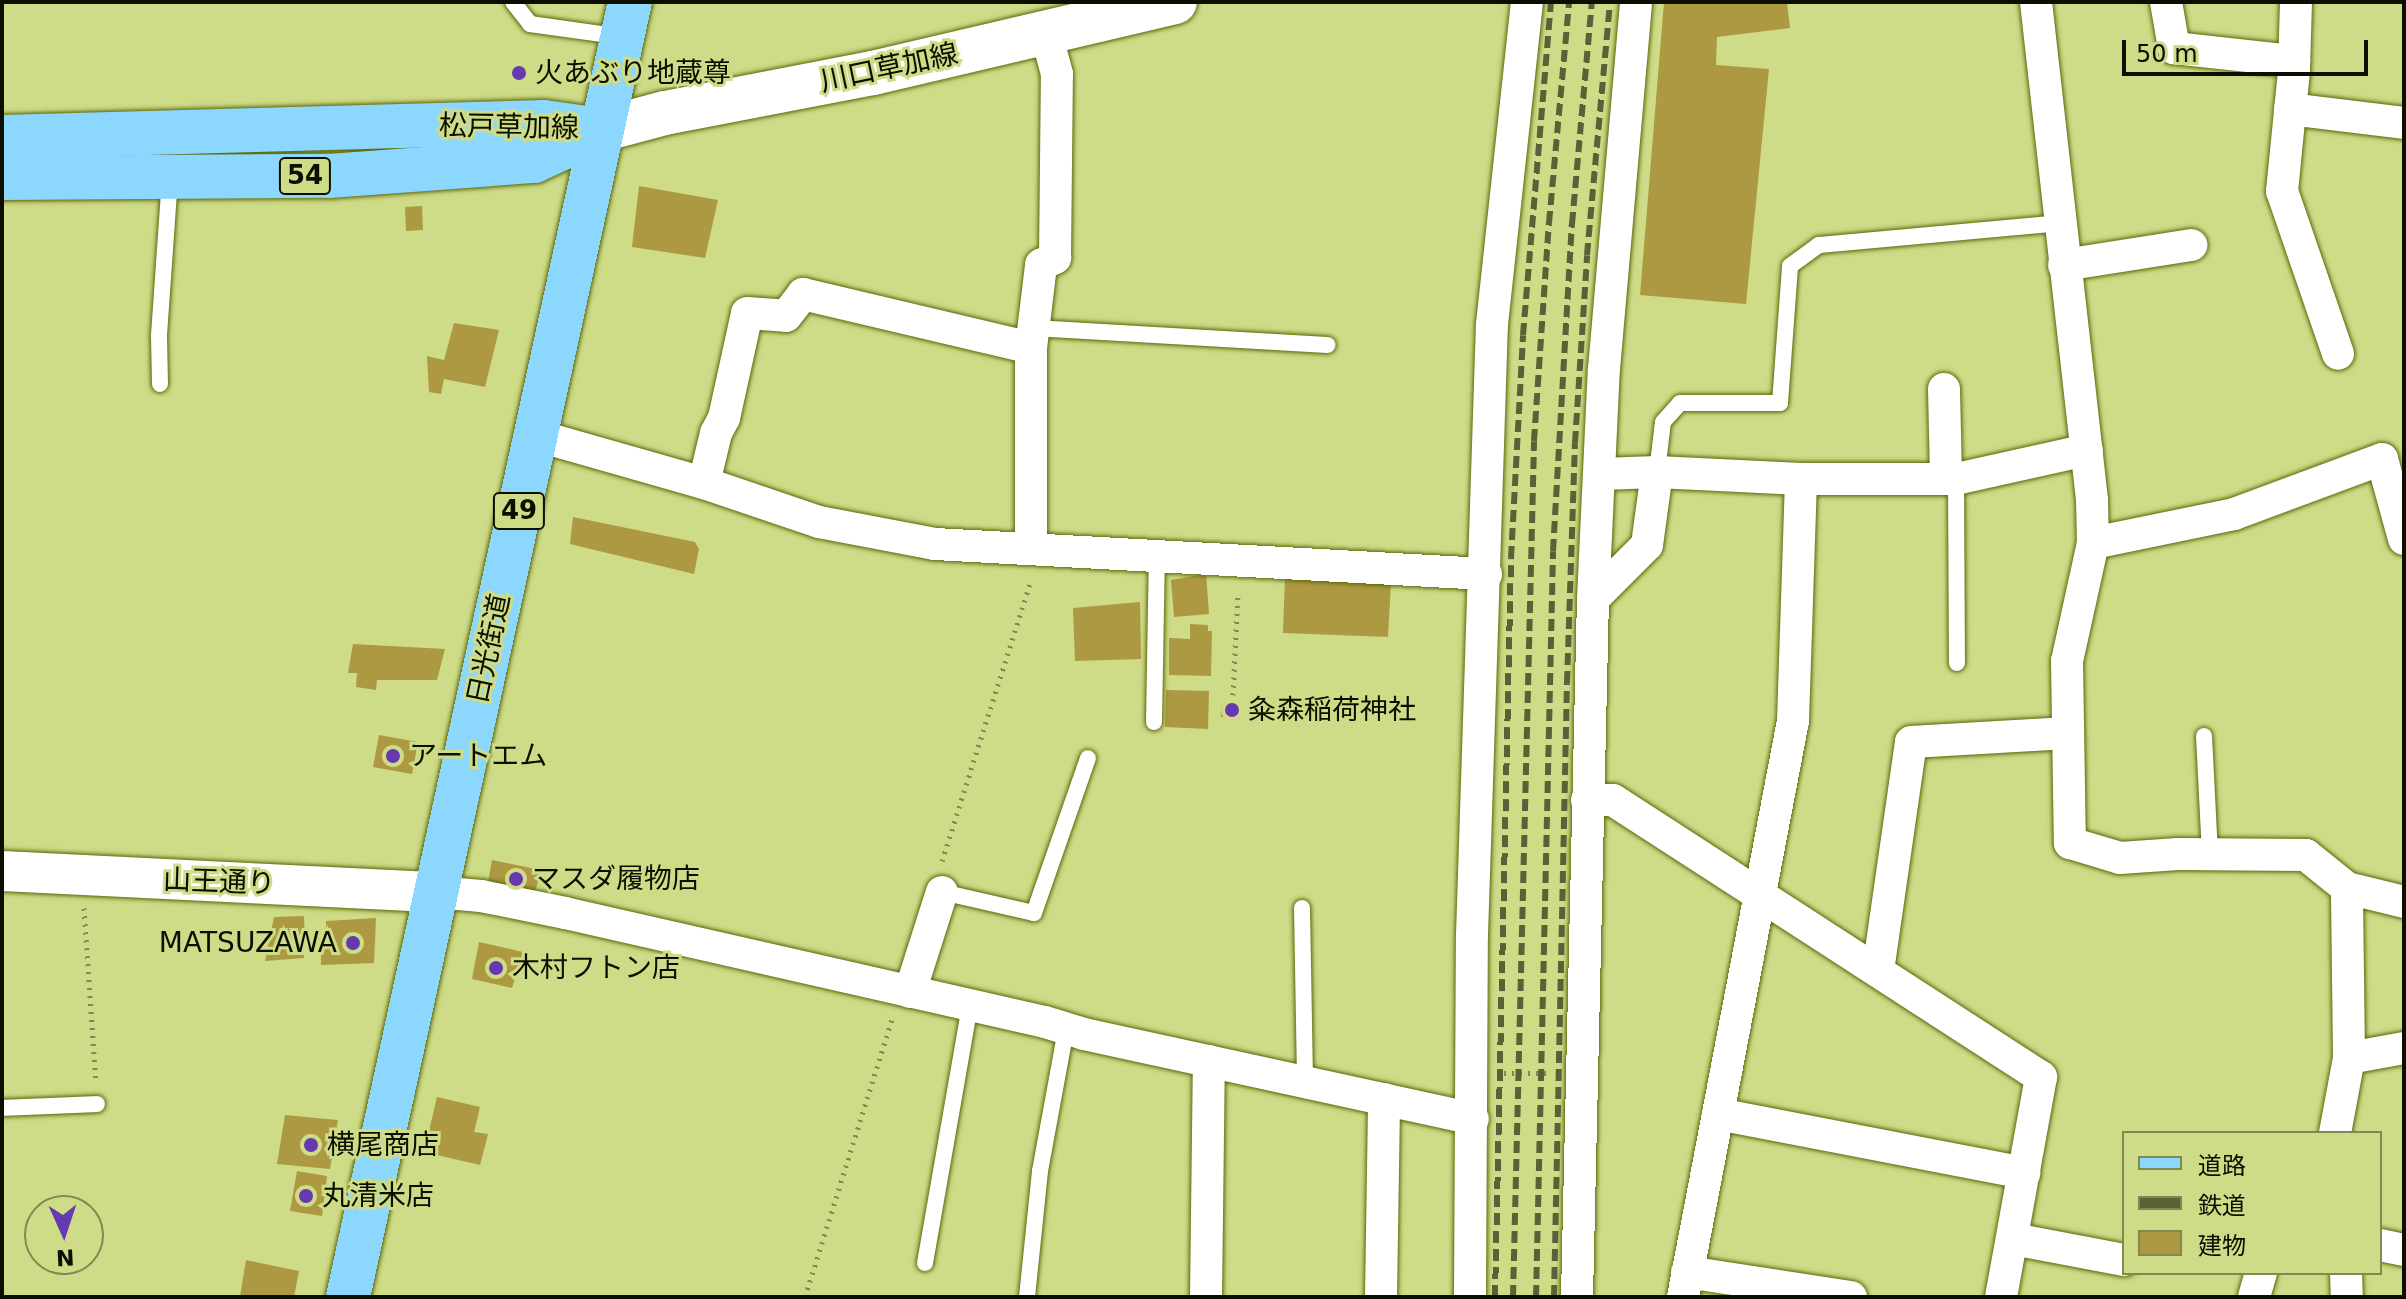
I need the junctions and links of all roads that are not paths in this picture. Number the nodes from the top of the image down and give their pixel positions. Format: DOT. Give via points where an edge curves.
graph roads {
  1 [pos="513,2"];
  2 [pos="1175,2"];
  3 [pos="1527,2"];
  4 [pos="1636,2"];
  5 [pos="2036,2"];
  6 [pos="2166,2"];
  7 [pos="2296,2"];
  8 [pos="627,20"];
  9 [pos="1046,33"];
  10 [pos="2294,61"];
  11 [pos="2290,109"];
  12 [pos="2404,123"];
  13 [pos="601,130"];
  14 [pos="2,137"];
  15 [pos="170,176"];
  16 [pos="2,178"];
  17 [pos="2059,223"];
  18 [pos="2191,245"];
  19 [pos="2064,265"];
  20 [pos="1032,338"];
  21 [pos="1328,345"];
  22 [pos="2338,354"];
  23 [pos="160,384"];
  24 [pos="1944,389"];
  25 [pos="535,435"];
  26 [pos="2087,450"];
  27 [pos="1657,472"];
  28 [pos="1600,474"];
  29 [pos="1801,479"];
  30 [pos="1951,479"];
  31 [pos="704,483"];
  32 [pos="2404,539"];
  33 [pos="2093,543"];
  34 [pos="1033,548"];
  35 [pos="1157,556"];
  36 [pos="1486,574"];
  37 [pos="1593,599"];
  38 [pos="1957,663"];
  39 [pos="1154,722"];
  40 [pos="2068,733"];
  41 [pos="2204,736"];
  42 [pos="1088,758"];
  43 [pos="1587,800"];
  44 [pos="2210,854"];
  45 [pos="2,871"];
  46 [pos="2347,888"];
  47 [pos="436,892"];
  48 [pos="942,892"];
  49 [pos="1761,894"];
  50 [pos="2404,902"];
  51 [pos="1302,908"];
  52 [pos="1878,971"];
  53 [pos="905,991"];
  54 [pos="970,1005"];
  55 [pos="1066,1029"];
  56 [pos="2404,1048"];
  57 [pos="2349,1058"];
  58 [pos="1209,1061"];
  59 [pos="1305,1082"];
  60 [pos="1384,1099"];
  61 [pos="97,1104"];
  62 [pos="2,1108"];
  63 [pos="1718,1114"];
  64 [pos="1473,1119"];
  65 [pos="2335,1131"];
  66 [pos="2024,1173"];
  67 [pos="2013,1239"];
  68 [pos="2382,1245"];
  69 [pos="2404,1250"];
  70 [pos="2122,1260"];
  71 [pos="925,1263"];
  72 [pos="2260,1275"];
  73 [pos="2346,1275"];
  74 [pos="1685,1285"];
  75 [pos="348,1297"];
  76 [pos="1027,1297"];
  77 [pos="1206,1297"];
  78 [pos="1381,1297"];
  79 [pos="1470,1297"];
  80 [pos="1577,1297"];
  81 [pos="1851,1297"];
  82 [pos="2001,1297"];
  83 [pos="2254,1297"];
  84 [pos="2347,1297"];
  1 -- 8 [label="lane" via="530,24"];
  2 -- 9 [label="main road, 川口草加線"];
  3 -- 36 [label="street" via="1492,324"];
  4 -- 28 [label="street" via="1619,162"];
  5 -- 17 [label="street"];
  6 -- 10 [label="street" via="2174,48"];
  7 -- 10 [label="street"];
  8 -- 13 [label="main road, 日光街道 / 49"];
  9 -- 13 [label="main road, 川口草加線"];
  9 -- 20 [label="street" via="1057,74 1055,258 1041,265"];
  10 -- 11 [label="street"];
  11 -- 12 [label="street"];
  11 -- 22 [label="street" via="2282,191"];
  13 -- 14 [label="main road, 松戸草加線 / 54" via="544,122"];
  13 -- 15 [label="main road, 松戸草加線 / 54" via="534,161 329,176"];
  13 -- 25 [label="main road, 日光街道 / 49"];
  15 -- 16 [label="main road, 松戸草加線 / 54"];
  15 -- 23 [label="lane"];
  17 -- 19 [label="street"];
  17 -- 27 [label="lane" via="1819,245 1790,266 1780,403 1680,403 1663,422"];
  18 -- 19 [label="street"];
  19 -- 26 [label="street"];
  20 -- 21 [label="lane"];
  20 -- 31 [label="street" via="803,294 786,316 747,313"];
  20 -- 34 [label="street"];
  24 -- 30 [label="street"];
  25 -- 31 [label="street"];
  25 -- 47 [label="main road, 日光街道 / 49"];
  26 -- 30 [label="street"];
  26 -- 33 [label="street"];
  27 -- 28 [label="street"];
  27 -- 29 [label="street"];
  27 -- 37 [label="street" via="1647,545"];
  28 -- 37 [label="street"];
  29 -- 30 [label="street"];
  29 -- 49 [label="street" via="1793,721"];
  30 -- 38 [label="lane"];
  31 -- 34 [label="street" via="819,522 935,544"];
  32 -- 33 [label="street" via="2382,459 2234,514"];
  33 -- 40 [label="street" via="2067,661"];
  34 -- 35 [label="street"];
  35 -- 36 [label="street"];
  35 -- 39 [label="lane"];
  36 -- 64 [label="street" via="1472,935"];
  37 -- 43 [label="street"];
  40 -- 44 [label="street" via="2070,843 2120,858"];
  40 -- 52 [label="street" via="1911,742"];
  41 -- 44 [label="lane"];
  42 -- 48 [label="lane" via="1034,913"];
  43 -- 49 [label="street" via="1613,800"];
  43 -- 80 [label="street"];
  44 -- 46 [label="street" via="2306,855"];
  45 -- 47 [label="street, 山王通り"];
  46 -- 50 [label="street"];
  46 -- 57 [label="street"];
  47 -- 53 [label="street" via="565,913"];
  47 -- 75 [label="main road, 日光街道 / 49"];
  48 -- 53 [label="street"];
  49 -- 52 [label="street"];
  49 -- 63 [label="street"];
  51 -- 59 [label="lane"];
  52 -- 66 [label="street" via="2041,1077"];
  53 -- 54 [label="street"];
  54 -- 55 [label="street"];
  54 -- 71 [label="lane"];
  55 -- 58 [label="street"];
  55 -- 76 [label="lane" via="1040,1171"];
  56 -- 57 [label="street"];
  57 -- 65 [label="street"];
  58 -- 59 [label="street"];
  58 -- 77 [label="street"];
  59 -- 60 [label="street"];
  60 -- 64 [label="street"];
  60 -- 78 [label="street"];
  61 -- 62 [label="lane"];
  63 -- 66 [label="street"];
  63 -- 74 [label="street"];
  64 -- 79 [label="street"];
  66 -- 67 [label="street"];
  67 -- 70 [label="street"];
  67 -- 82 [label="street"];
  68 -- 69 [label="street"];
  72 -- 83 [label="street"];
  73 -- 84 [label="street"];
  74 -- 81 [label="street"];
}
